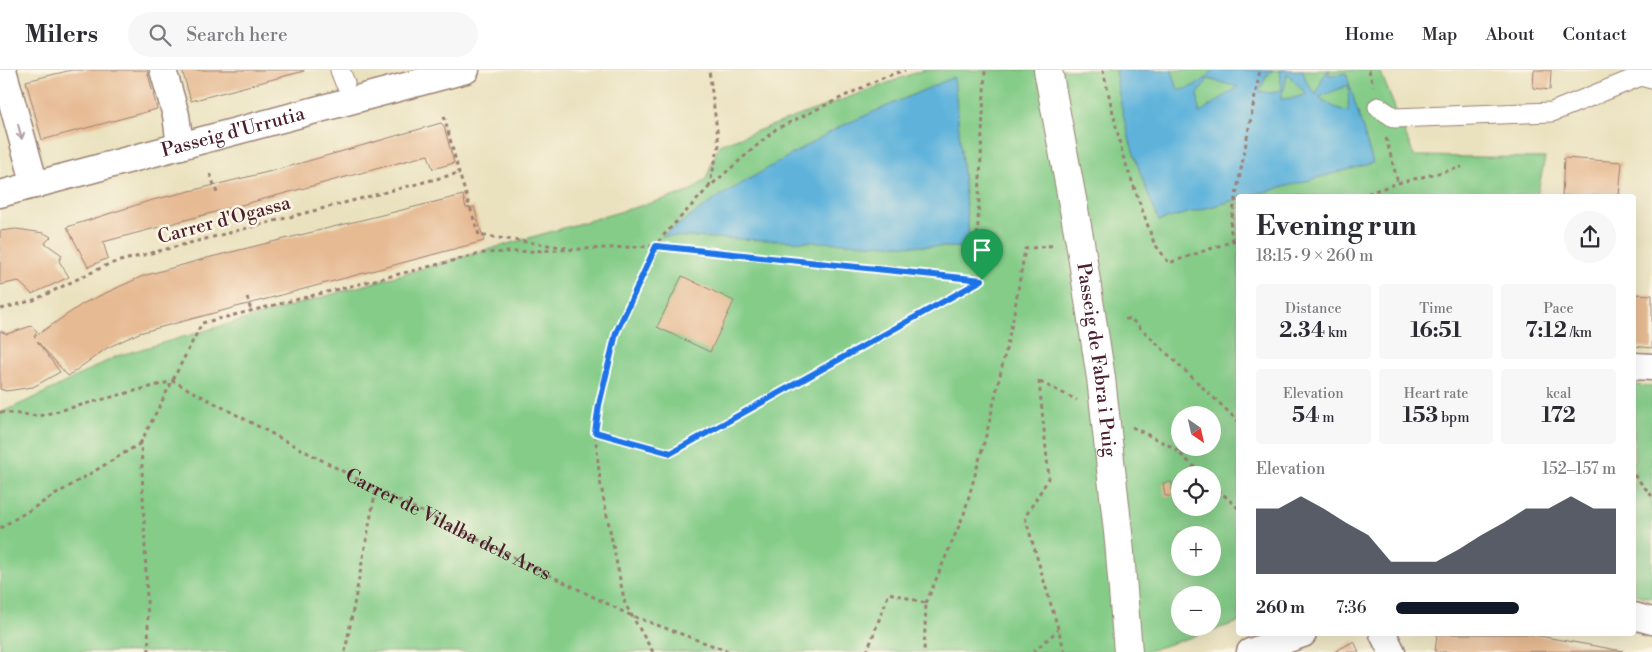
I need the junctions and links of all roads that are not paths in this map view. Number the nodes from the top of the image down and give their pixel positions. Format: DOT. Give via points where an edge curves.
graph roads {
  1 [pos="3,70"];
  2 [pos="163,70"];
  3 [pos="466,70"];
  4 [pos="1048,70"];
  5 [pos="1652,79"];
  6 [pos="1378,107"];
  7 [pos="180,146"];
  8 [pos="35,185"];
  9 [pos="0,194"];
  10 [pos="1636,366"];
  11 [pos="1652,366"];
  12 [pos="1636,617"];
  13 [pos="1652,621"];
  14 [pos="1298,636"];
  15 [pos="1384,636"];
  16 [pos="1128,652"];
  17 [pos="1250,652"];
  18 [pos="1392,652"];
  1 -- 8 [label="street, one-way"];
  2 -- 7 [label="street" via="176,115"];
  3 -- 7 [label="street, Passeig d'Urrutia"];
  4 -- 16 [label="street, Passeig de Fabra i Puig" via="1102,378"];
  5 -- 6 [label="street" via="1641,76 1552,112 1395,118"];
  7 -- 8 [label="street, Passeig d'Urrutia"];
  8 -- 9 [label="street, Passeig d'Urrutia"];
  10 -- 11 [label="street"];
  12 -- 13 [label="street"];
  14 -- 17 [label="street"];
  15 -- 18 [label="street"];
}
